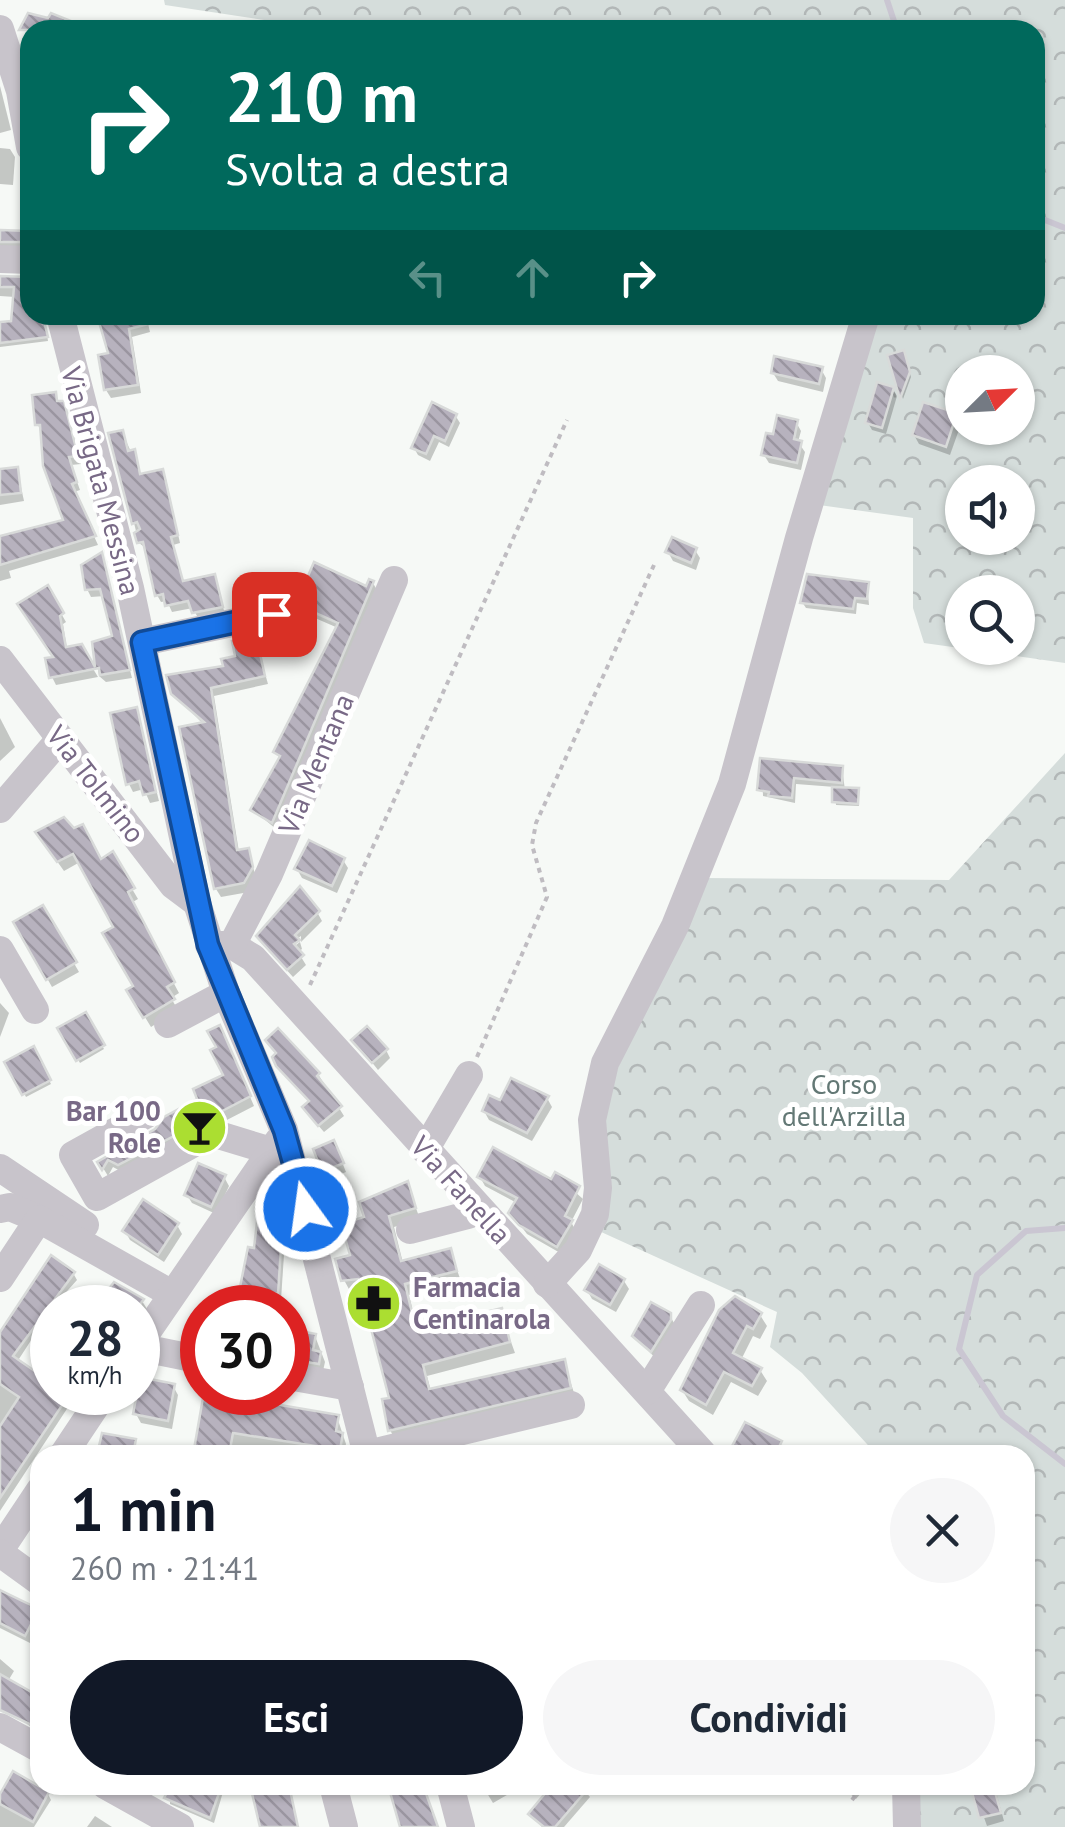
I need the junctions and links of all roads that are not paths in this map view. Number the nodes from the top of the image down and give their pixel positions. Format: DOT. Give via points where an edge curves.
graph roads {
  1 [pos="0,29"];
  2 [pos="20,91"];
  3 [pos="63,325"];
  4 [pos="863,325"];
  5 [pos="394,580"];
  6 [pos="274,614"];
  7 [pos="142,642"];
  8 [pos="0,660"];
  9 [pos="60,739"];
  10 [pos="0,809"];
  11 [pos="197,904"];
  12 [pos="220,945"];
  13 [pos="0,950"];
  14 [pos="226,993"];
  15 [pos="35,1010"];
  16 [pos="168,1024"];
  17 [pos="469,1074"];
  18 [pos="146,1114"];
  19 [pos="278,1141"];
  20 [pos="425,1150"];
  21 [pos="0,1168"];
  22 [pos="477,1208"];
  23 [pos="0,1209"];
  24 [pos="39,1219"];
  25 [pos="410,1230"];
  26 [pos="0,1278"];
  27 [pos="547,1284"];
  28 [pos="156,1285"];
  29 [pos="158,1285"];
  30 [pos="160,1287"];
  31 [pos="702,1305"];
  32 [pos="310,1380"];
  33 [pos="350,1387"];
  34 [pos="647,1391"];
  35 [pos="571,1405"];
  36 [pos="90,1415"];
  37 [pos="70,1445"];
  38 [pos="364,1445"];
  39 [pos="408,1445"];
  40 [pos="695,1445"];
  41 [pos="30,1505"];
  42 [pos="0,1551"];
  43 [pos="30,1574"];
  44 [pos="0,1727"];
  45 [pos="30,1744"];
  46 [pos="122,1795"];
  47 [pos="336,1795"];
  48 [pos="453,1795"];
  49 [pos="906,1795"];
  50 [pos="180,1827"];
  51 [pos="344,1827"];
  52 [pos="461,1827"];
  53 [pos="907,1827"];
  1 -- 2 [label="street"];
  3 -- 7 [label="street, Via Brigata Messina"];
  4 -- 27 [label="street" via="732,784 674,926 605,1063 592,1120 595,1214 578,1250"];
  5 -- 12 [label="street, Via Mentana" via="269,874"];
  6 -- 7 [label="street"];
  7 -- 11 [label="street, Via Brigata Messina"];
  8 -- 9 [label="street, Via Tolmino"];
  9 -- 10 [label="street"];
  9 -- 11 [label="street, Via Tolmino" via="173,885"];
  11 -- 12 [label="street, Via Brigata Messina"];
  12 -- 14 [label="street, Via Brigata Messina"];
  12 -- 20 [label="street, Via Fanella" via="253,958"];
  13 -- 15 [label="street"];
  14 -- 16 [label="street"];
  14 -- 19 [label="street, Via Brigata Messina"];
  17 -- 20 [label="street"];
  18 -- 19 [label="street" via="73,1155 96,1197 212,1133"];
  19 -- 30 [label="street"];
  19 -- 33 [label="street, Via Brigata Messina"];
  20 -- 22 [label="street, Via Fanella"];
  21 -- 29 [label="street" via="136,1257"];
  22 -- 25 [label="street"];
  22 -- 27 [label="street, Via Fanella"];
  23 -- 24 [label="street"];
  24 -- 26 [label="street"];
  24 -- 28 [label="street"];
  27 -- 34 [label="street, Via Fanella"];
  31 -- 34 [label="street"];
  32 -- 33 [label="street"];
  33 -- 38 [label="street, Via Brigata Messina"];
  34 -- 40 [label="street, Via Fanella"];
  35 -- 39 [label="street"];
  36 -- 37 [label="street"];
  41 -- 42 [label="street"];
  42 -- 43 [label="street"];
  44 -- 45 [label="street"];
  46 -- 50 [label="street"];
  47 -- 51 [label="street"];
  48 -- 52 [label="street"];
  49 -- 53 [label="street"];
}
